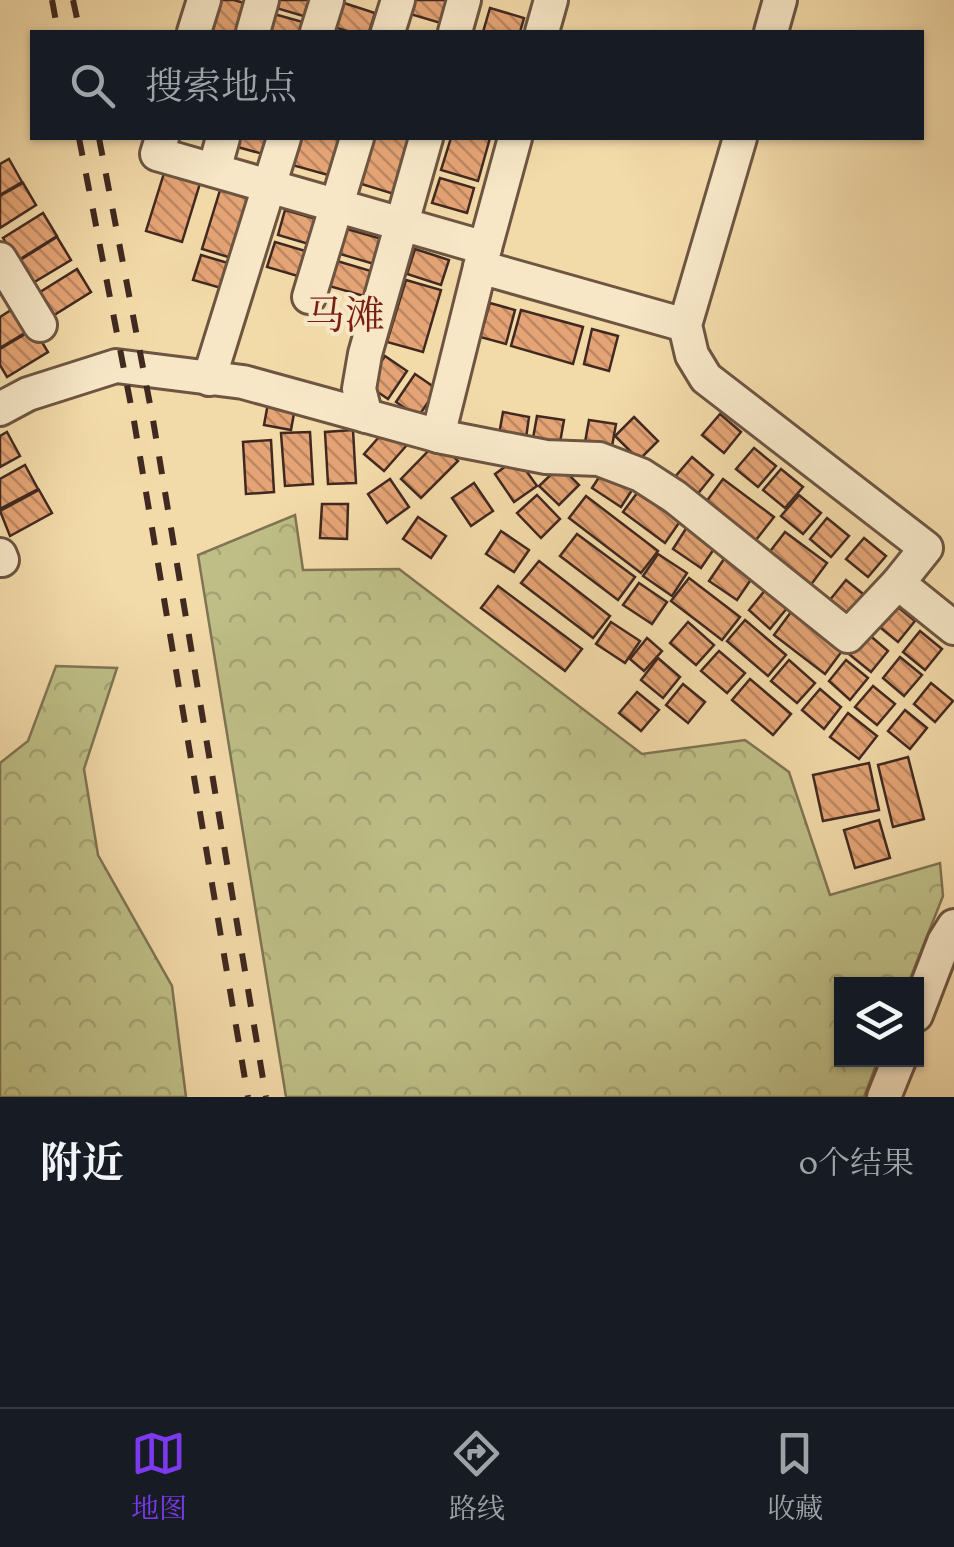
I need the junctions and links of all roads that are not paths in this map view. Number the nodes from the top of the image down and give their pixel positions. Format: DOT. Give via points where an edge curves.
graph roads {
  1 [pos="204,0"];
  2 [pos="262,0"];
  3 [pos="327,0"];
  4 [pos="398,0"];
  5 [pos="464,0"];
  6 [pos="780,0"];
  7 [pos="195,30"];
  8 [pos="254,30"];
  9 [pos="318,30"];
  10 [pos="389,30"];
  11 [pos="456,30"];
  12 [pos="772,30"];
  13 [pos="223,140"];
  14 [pos="283,140"];
  15 [pos="356,140"];
  16 [pos="425,140"];
  17 [pos="513,140"];
  18 [pos="739,140"];
  19 [pos="160,146"];
  20 [pos="214,170"];
  21 [pos="269,186"];
  22 [pos="336,206"];
  23 [pos="401,224"];
  24 [pos="483,258"];
  25 [pos="0,259"];
  26 [pos="310,297"];
  27 [pos="40,324"];
  28 [pos="685,326"];
  29 [pos="209,379"];
  30 [pos="1,406"];
  31 [pos="366,416"];
  32 [pos="438,436"];
  33 [pos="898,582"];
  34 [pos="954,628"];
  35 [pos="954,926"];
  36 [pos="924,993"];
  37 [pos="896,1067"];
  38 [pos="884,1097"];
  1 -- 7 [label="street"];
  2 -- 8 [label="street"];
  3 -- 9 [label="street"];
  4 -- 10 [label="street"];
  5 -- 11 [label="street"];
  6 -- 12 [label="street"];
  13 -- 20 [label="street"];
  14 -- 21 [label="street"];
  15 -- 22 [label="street"];
  16 -- 23 [label="street"];
  17 -- 24 [label="street"];
  18 -- 28 [label="street"];
  19 -- 20 [label="street"];
  20 -- 21 [label="street"];
  21 -- 22 [label="street"];
  21 -- 29 [label="street"];
  22 -- 23 [label="street"];
  22 -- 26 [label="street"];
  23 -- 24 [label="street"];
  23 -- 31 [label="street" via="365,354 359,389"];
  24 -- 28 [label="street"];
  24 -- 32 [label="street"];
  25 -- 27 [label="street"];
  28 -- 33 [label="street" via="706,378 926,548"];
  29 -- 30 [label="street" via="116,366"];
  29 -- 31 [label="street"];
  31 -- 32 [label="street"];
  32 -- 33 [label="street" via="598,459 641,475 848,636"];
  33 -- 34 [label="street"];
  35 -- 36 [label="street"];
  37 -- 38 [label="street"];
}
